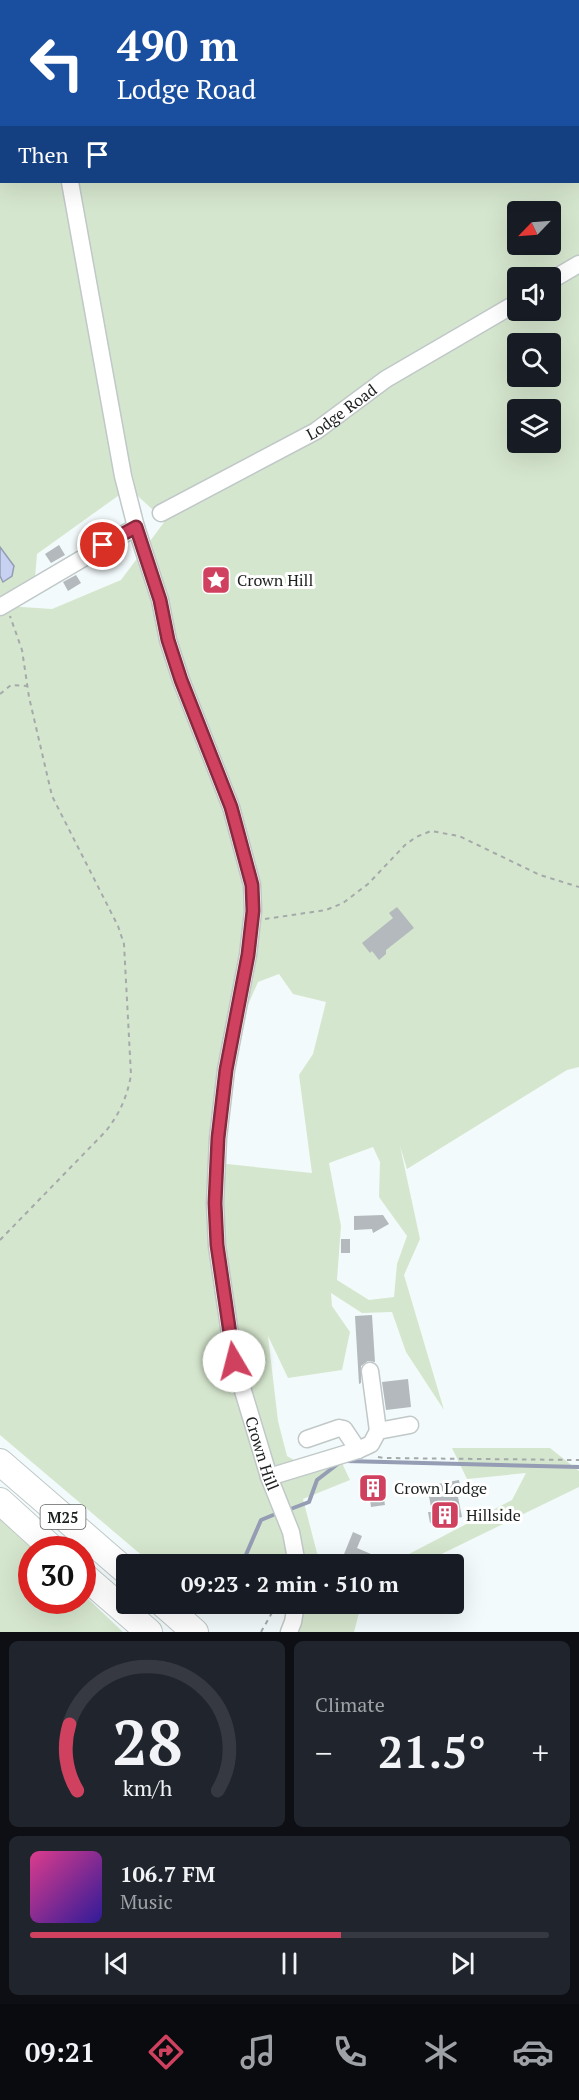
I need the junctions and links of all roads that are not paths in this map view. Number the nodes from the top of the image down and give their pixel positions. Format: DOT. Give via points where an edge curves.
graph roads {
  1 [pos="70,183"];
  2 [pos="579,264"];
  3 [pos="561,275"];
  4 [pos="507,308"];
  5 [pos="161,513"];
  6 [pos="136,527"];
  7 [pos="3,605"];
  8 [pos="370,1371"];
  9 [pos="410,1425"];
  10 [pos="378,1431"];
  11 [pos="307,1439"];
  12 [pos="358,1450"];
  13 [pos="0,1462"];
  14 [pos="269,1477"];
  15 [pos="0,1501"];
  16 [pos="39,1536"];
  17 [pos="295,1554"];
  18 [pos="116,1563"];
  19 [pos="96,1586"];
  20 [pos="174,1614"];
  21 [pos="294,1614"];
  22 [pos="149,1632"];
  23 [pos="195,1632"];
  24 [pos="289,1632"];
  1 -- 6 [label="street, Crown Hill" via="123,476"];
  2 -- 3 [label="street"];
  4 -- 5 [label="street, Lodge Road" via="386,379 316,431"];
  6 -- 7 [label="street"];
  6 -- 14 [label="street, Crown Hill" via="160,600 168,640 231,807 252,885 248,955 226,1070 218,1138 215,1203 217,1245 234,1361"];
  8 -- 10 [label="street"];
  9 -- 10 [label="street"];
  10 -- 12 [label="street" via="371,1444"];
  11 -- 12 [label="street" via="344,1429"];
  12 -- 14 [label="street"];
  13 -- 18 [label="highway, M25"];
  14 -- 17 [label="street, Crown Hill" via="291,1532"];
  15 -- 16 [label="highway, M25"];
  19 -- 22 [label="highway"];
  20 -- 23 [label="highway"];
  21 -- 24 [label="street"];
}
